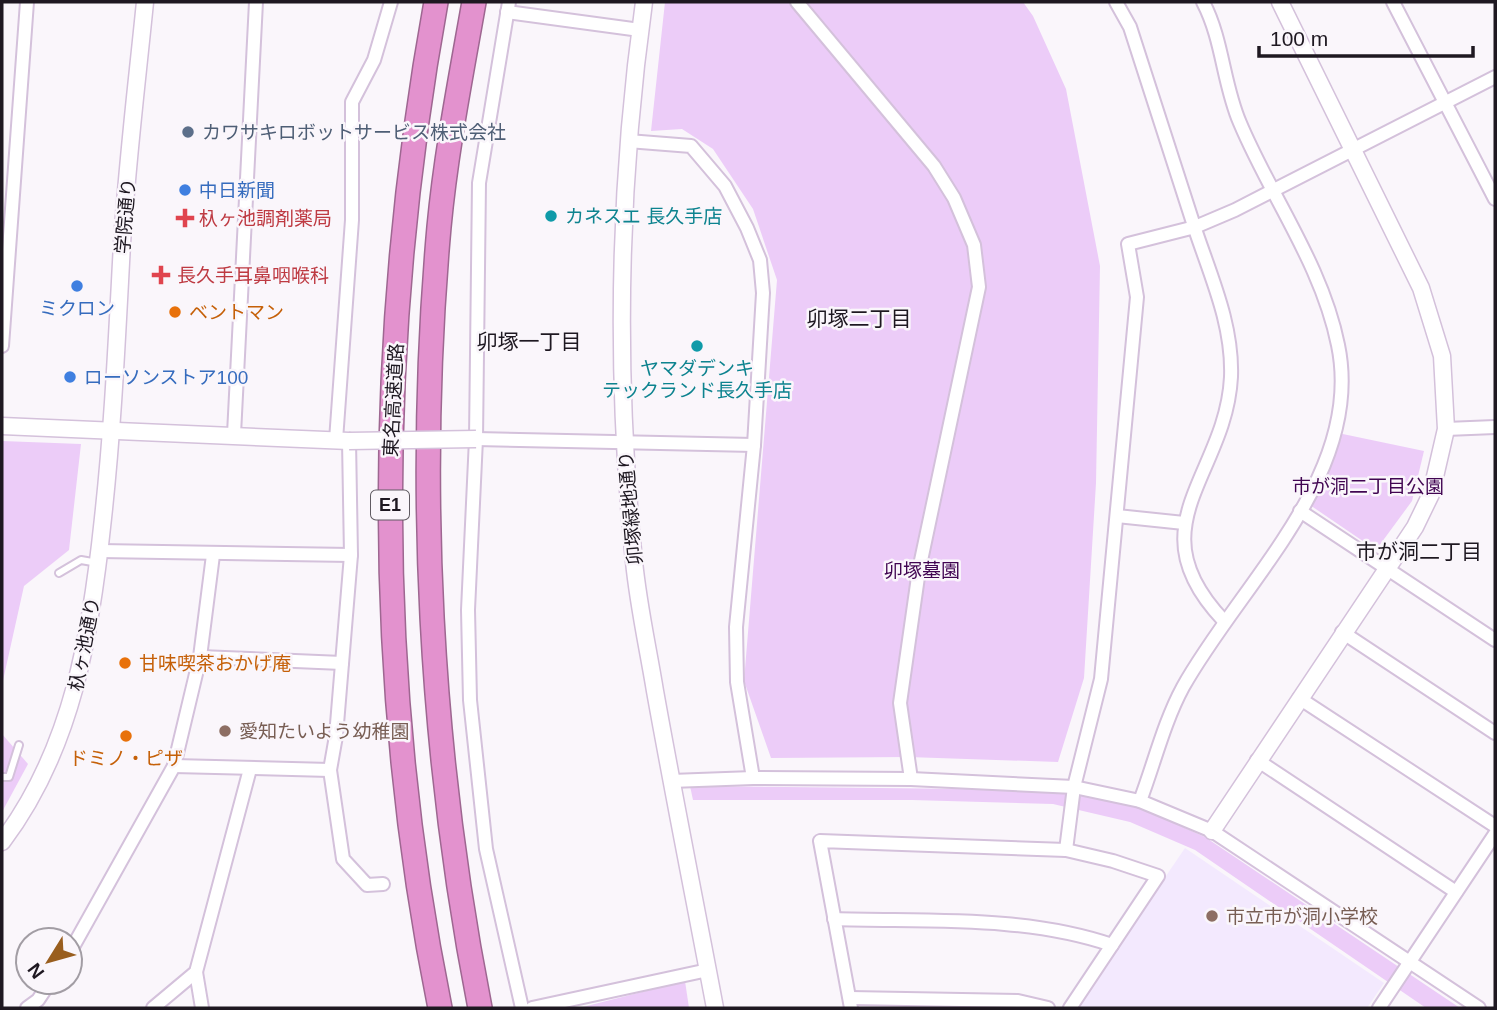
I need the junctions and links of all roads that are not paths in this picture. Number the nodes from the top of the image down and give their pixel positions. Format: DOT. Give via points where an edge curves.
graph roads {
  1 [pos="27,2"];
  2 [pos="145,2"];
  3 [pos="256,2"];
  4 [pos="391,2"];
  5 [pos="436,2"];
  6 [pos="474,2"];
  7 [pos="644,2"];
  8 [pos="797,2"];
  9 [pos="1116,2"];
  10 [pos="1203,2"];
  11 [pos="1280,2"];
  12 [pos="1393,2"];
  13 [pos="508,7"];
  14 [pos="640,30"];
  15 [pos="1495,77"];
  16 [pos="1443,102"];
  17 [pos="628,141"];
  18 [pos="1353,151"];
  19 [pos="1274,191"];
  20 [pos="1495,199"];
  21 [pos="1195,227"];
  22 [pos="2,346"];
  23 [pos="2,426"];
  24 [pos="1495,427"];
  25 [pos="1446,429"];
  26 [pos="112,430"];
  27 [pos="234,434"];
  28 [pos="476,439"];
  29 [pos="342,440"];
  30 [pos="624,442"];
  31 [pos="754,445"];
  32 [pos="1300,512"];
  33 [pos="1117,516"];
  34 [pos="1184,523"];
  35 [pos="213,555"];
  36 [pos="351,555"];
  37 [pos="99,557"];
  38 [pos="1386,570"];
  39 [pos="59,573"];
  40 [pos="1224,621"];
  41 [pos="1342,632"];
  42 [pos="1495,640"];
  43 [pos="200,657"];
  44 [pos="342,663"];
  45 [pos="1299,698"];
  46 [pos="1495,733"];
  47 [pos="19,745"];
  48 [pos="1257,760"];
  49 [pos="174,766"];
  50 [pos="250,769"];
  51 [pos="330,770"];
  52 [pos="2,778"];
  53 [pos="753,778"];
  54 [pos="911,779"];
  55 [pos="671,781"];
  56 [pos="1074,787"];
  57 [pos="1140,801"];
  58 [pos="1495,826"];
  59 [pos="1212,831"];
  60 [pos="1495,834"];
  61 [pos="2,842"];
  62 [pos="1066,850"];
  63 [pos="383,884"];
  64 [pos="1456,892"];
  65 [pos="834,919"];
  66 [pos="84,927"];
  67 [pos="1112,945"];
  68 [pos="1409,962"];
  69 [pos="708,970"];
  70 [pos="196,972"];
  71 [pos="851,1003"];
  72 [pos="153,1008"];
  73 [pos="202,1008"];
  74 [pos="440,1008"];
  75 [pos="480,1008"];
  76 [pos="522,1008"];
  77 [pos="532,1008"];
  78 [pos="715,1008"];
  79 [pos="1048,1008"];
  80 [pos="1070,1008"];
  81 [pos="1379,1008"];
  82 [pos="1479,1008"];
  1 -- 22 [label="street"];
  2 -- 26 [label="street, 学院通り" via="122,242"];
  3 -- 27 [label="street"];
  4 -- 29 [label="street" via="374,60 352,103"];
  5 -- 74 [label="highway, 東名高速道路 / E1" via="403,220 390,467 391,588 404,765 427,945"];
  6 -- 75 [label="highway, 東名高速道路 / E1" via="439,226 429,478 447,792"];
  7 -- 14 [label="street, 卯塚緑地通り"];
  8 -- 54 [label="street" via="934,166 974,245 979,287 919,570 901,703"];
  9 -- 21 [label="street" via="1129,27"];
  10 -- 19 [label="street" via="1214,25 1240,123"];
  11 -- 18 [label="street"];
  12 -- 16 [label="street"];
  13 -- 14 [label="street"];
  13 -- 28 [label="street" via="479,183"];
  14 -- 17 [label="street, 卯塚緑地通り"];
  15 -- 16 [label="street"];
  16 -- 18 [label="street"];
  16 -- 20 [label="street"];
  17 -- 30 [label="street, 卯塚緑地通り" via="620,309"];
  17 -- 31 [label="street" via="691,146 725,186 747,228 760,260 763,293"];
  18 -- 19 [label="street"];
  18 -- 25 [label="street" via="1420,288 1442,356"];
  19 -- 21 [label="street"];
  19 -- 32 [label="street" via="1324,296 1340,360 1343,401 1330,456"];
  21 -- 33 [label="street" via="1128,244 1138,297"];
  21 -- 34 [label="street" via="1227,326 1231,378 1221,426"];
  23 -- 26 [label="street"];
  24 -- 25 [label="street"];
  25 -- 38 [label="street" via="1431,494"];
  26 -- 27 [label="street"];
  26 -- 37 [label="street, 杁ヶ池通り"];
  27 -- 29 [label="street"];
  28 -- 29 [label="street, bridge"];
  28 -- 30 [label="street"];
  28 -- 76 [label="street" via="468,586 470,700 486,849"];
  29 -- 36 [label="street"];
  30 -- 31 [label="street"];
  30 -- 55 [label="street, 卯塚緑地通り" via="634,564"];
  31 -- 53 [label="street" via="736,627 737,682"];
  32 -- 38 [label="street"];
  32 -- 40 [label="street"];
  33 -- 34 [label="street"];
  33 -- 56 [label="street" via="1101,679"];
  34 -- 40 [label="street" via="1186,562 1194,584"];
  35 -- 36 [label="street"];
  35 -- 37 [label="street"];
  35 -- 43 [label="street"];
  36 -- 44 [label="street"];
  37 -- 39 [label="lane" via="81,560"];
  37 -- 61 [label="street, 杁ヶ池通り" via="90,629 73,702 23,814"];
  38 -- 41 [label="street"];
  38 -- 42 [label="street"];
  40 -- 57 [label="street" via="1182,689"];
  41 -- 45 [label="street"];
  41 -- 46 [label="street"];
  43 -- 44 [label="street"];
  43 -- 49 [label="street"];
  44 -- 51 [label="street"];
  45 -- 48 [label="street"];
  45 -- 58 [label="street"];
  47 -- 52 [label="lane" via="9,777"];
  48 -- 59 [label="street"];
  48 -- 64 [label="street"];
  49 -- 50 [label="street"];
  49 -- 66 [label="street"];
  50 -- 51 [label="street"];
  50 -- 70 [label="street"];
  51 -- 63 [label="street" via="343,859 366,885"];
  53 -- 54 [label="street"];
  53 -- 55 [label="street"];
  54 -- 56 [label="street"];
  55 -- 69 [label="street, 卯塚緑地通り"];
  56 -- 57 [label="street"];
  56 -- 62 [label="street"];
  57 -- 59 [label="street"];
  59 -- 68 [label="street"];
  60 -- 64 [label="street"];
  62 -- 65 [label="street" via="820,841"];
  62 -- 67 [label="street" via="1158,876"];
  64 -- 68 [label="street"];
  65 -- 67 [label="street" via="1026,925 1073,932"];
  65 -- 71 [label="street"];
  67 -- 80 [label="street"];
  68 -- 81 [label="street"];
  68 -- 82 [label="street"];
  69 -- 77 [label="street"];
  69 -- 78 [label="street, 卯塚緑地通り"];
  70 -- 72 [label="street"];
  70 -- 73 [label="street"];
  71 -- 79 [label="street" via="1018,1001"];
}
